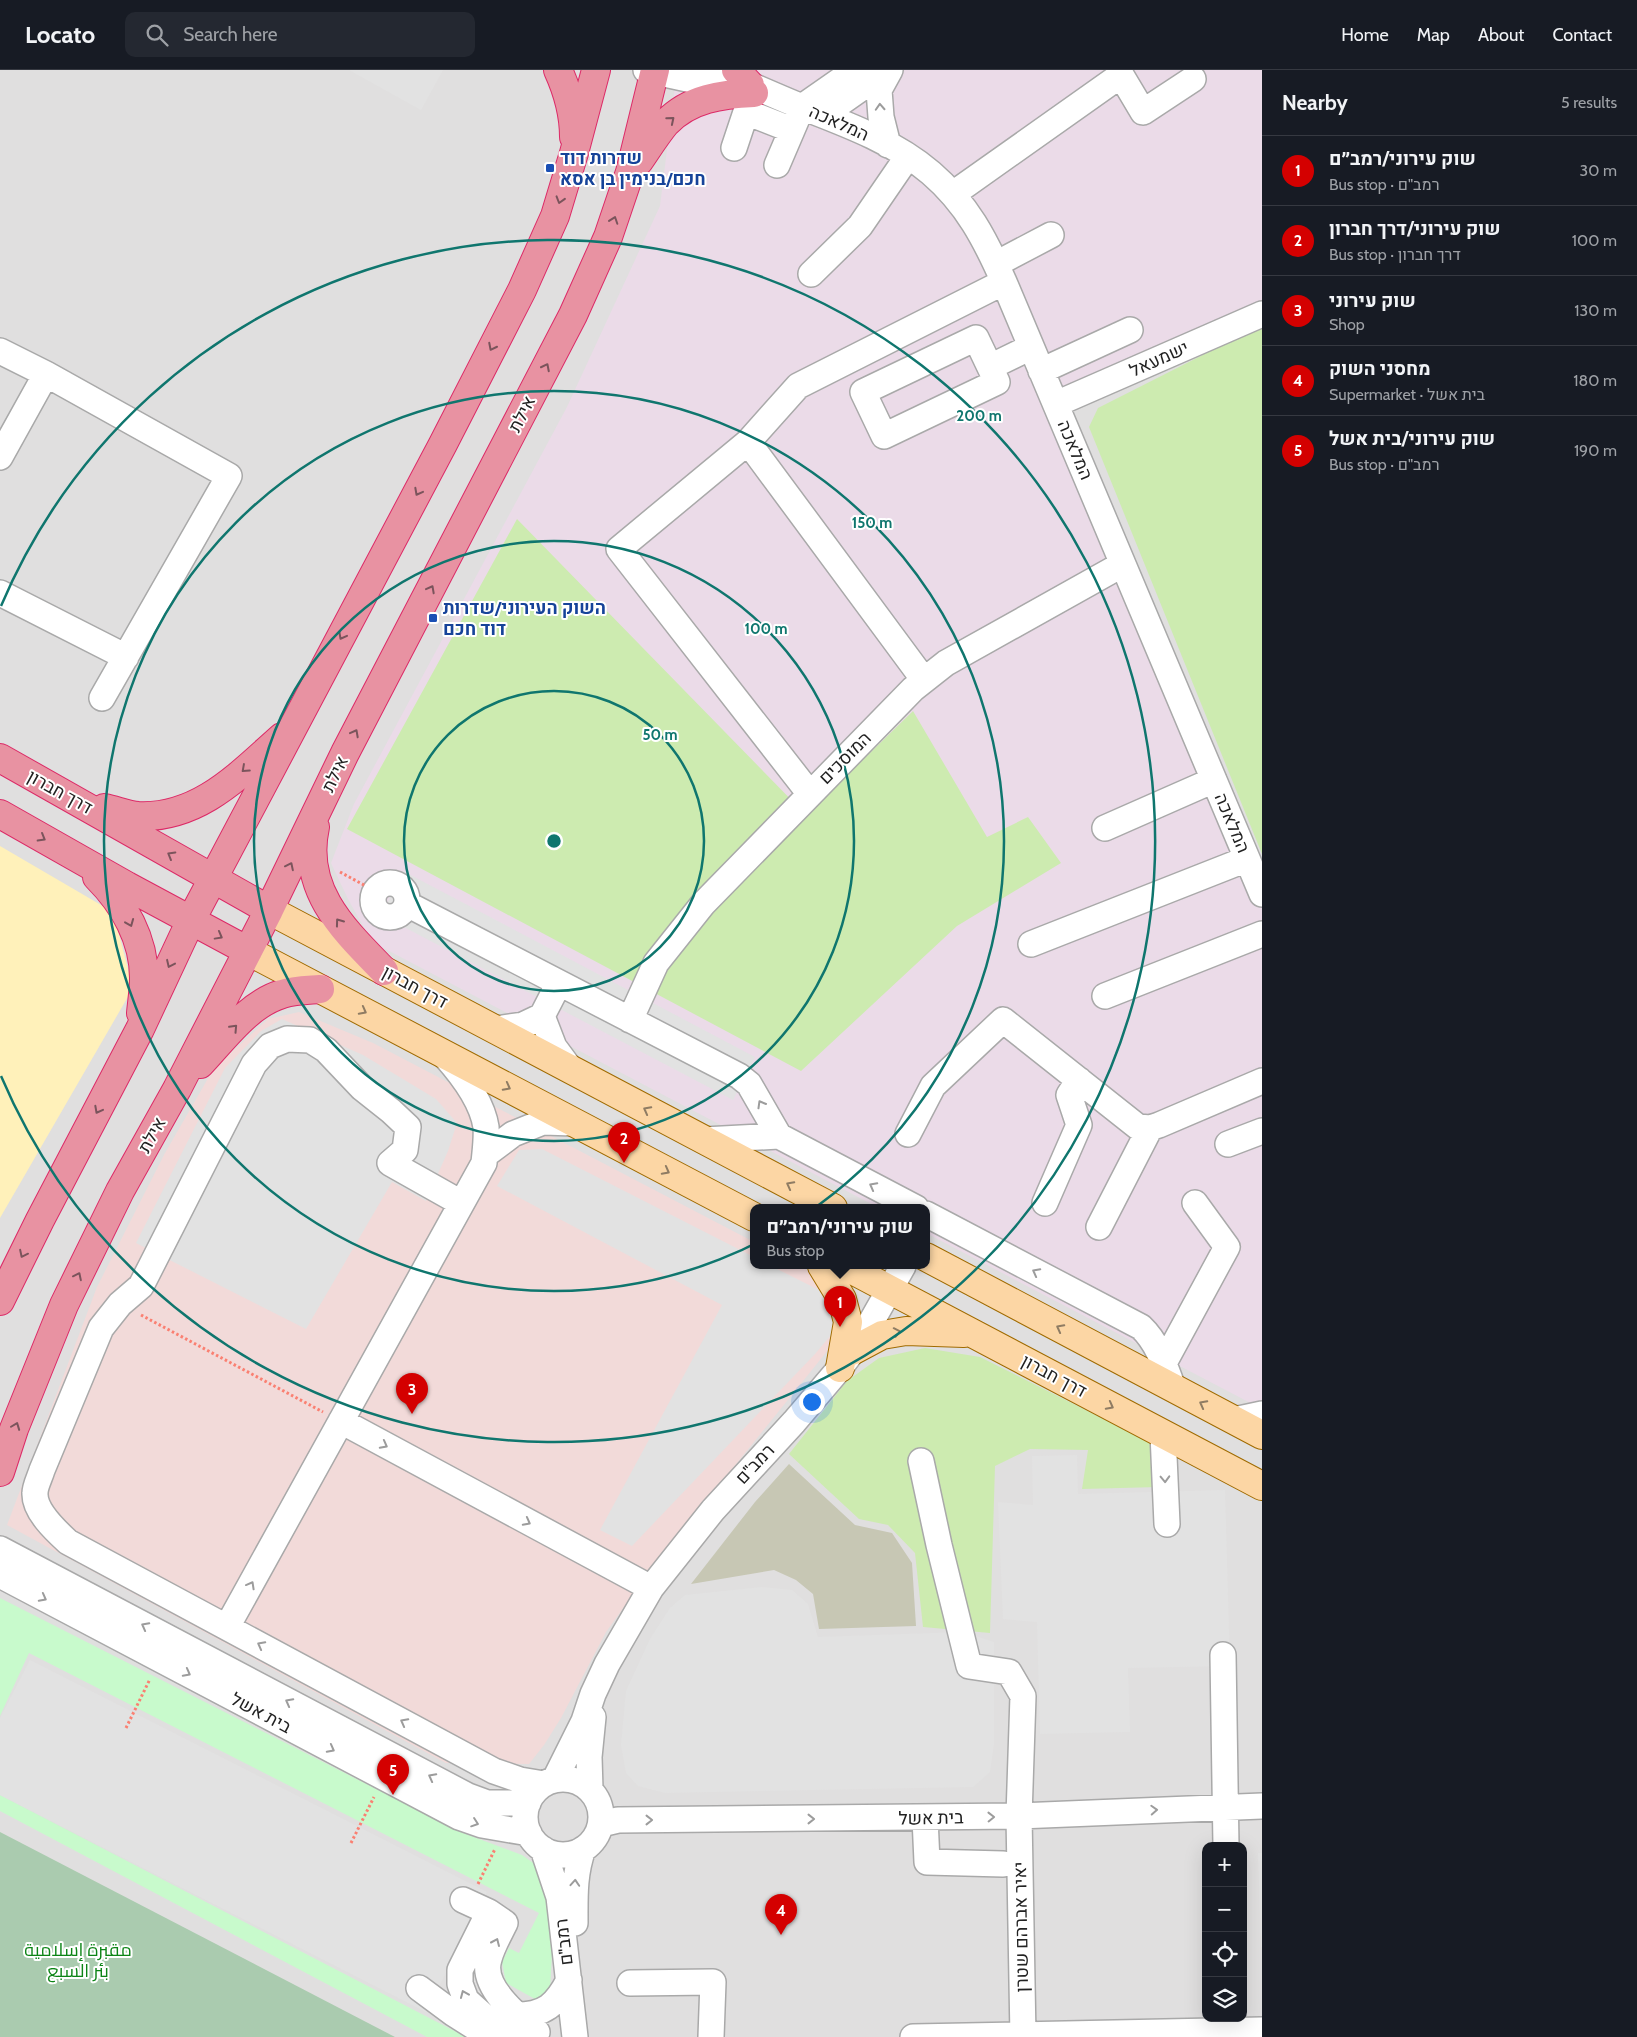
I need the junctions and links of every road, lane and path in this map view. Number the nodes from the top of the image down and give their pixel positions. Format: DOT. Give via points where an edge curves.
graph roads {
  1 [pos="558,70"];
  2 [pos="596,70"];
  3 [pos="715,70"];
  4 [pos="855,70"];
  5 [pos="888,70"];
  6 [pos="652,71"];
  7 [pos="1193,79"];
  8 [pos="747,83"];
  9 [pos="802,107"];
  10 [pos="792,130"];
  11 [pos="734,148"];
  12 [pos="898,150"];
  13 [pos="574,153"];
  14 [pos="777,165"];
  15 [pos="630,172"];
  16 [pos="953,194"];
  17 [pos="1051,235"];
  18 [pos="1000,273"];
  19 [pos="811,274"];
  20 [pos="1262,314"];
  21 [pos="1130,330"];
  22 [pos="1032,347"];
  23 [pos="0,351"];
  24 [pos="990,367"];
  25 [pos="1042,371"];
  26 [pos="46,374"];
  27 [pos="1056,404"];
  28 [pos="748,442"];
  29 [pos="0,458"];
  30 [pos="1123,564"];
  31 [pos="0,593"];
  32 [pos="126,657"];
  33 [pos="924,680"];
  34 [pos="102,698"];
  35 [pos="294,726"];
  36 [pos="0,758"];
  37 [pos="1214,780"];
  38 [pos="326,792"];
  39 [pos="810,794"];
  40 [pos="76,801"];
  41 [pos="0,814"];
  42 [pos="1105,828"];
  43 [pos="312,856"];
  44 [pos="78,859"];
  45 [pos="1247,859"];
  46 [pos="213,879"];
  47 [pos="375,891"];
  48 [pos="1262,894"];
  49 [pos="269,910"];
  50 [pos="191,920"];
  51 [pos="1262,934"];
  52 [pos="1030,944"];
  53 [pos="248,951"];
  54 [pos="384,971"];
  55 [pos="559,983"];
  56 [pos="320,989"];
  57 [pos="1105,996"];
  58 [pos="542,1016"];
  59 [pos="630,1020"];
  60 [pos="140,1029"];
  61 [pos="495,1029"];
  62 [pos="443,1053"];
  63 [pos="571,1070"];
  64 [pos="1079,1080"];
  65 [pos="1262,1081"];
  66 [pos="177,1089"];
  67 [pos="574,1123"];
  68 [pos="1150,1128"];
  69 [pos="1262,1131"];
  70 [pos="908,1134"];
  71 [pos="779,1136"];
  72 [pos="704,1140"];
  73 [pos="1228,1144"];
  74 [pos="485,1155"];
  75 [pos="462,1203"];
  76 [pos="1045,1203"];
  77 [pos="1195,1203"];
  78 [pos="825,1204"];
  79 [pos="908,1204"];
  80 [pos="750,1216"];
  81 [pos="930,1216"];
  82 [pos="1099,1226"];
  83 [pos="930,1259"];
  84 [pos="824,1269"];
  85 [pos="851,1269"];
  86 [pos="901,1269"];
  87 [pos="890,1290"];
  88 [pos="0,1301"];
  89 [pos="120,1304"];
  90 [pos="974,1334"];
  91 [pos="846,1360"];
  92 [pos="1168,1376"];
  93 [pos="1262,1414"];
  94 [pos="1234,1420"];
  95 [pos="341,1421"];
  96 [pos="1164,1434"];
  97 [pos="1262,1435"];
  98 [pos="921,1462"];
  99 [pos="0,1472"];
  100 [pos="1257,1487"];
  101 [pos="1167,1524"];
  102 [pos="0,1549"];
  103 [pos="0,1575"];
  104 [pos="651,1588"];
  105 [pos="227,1627"];
  106 [pos="1223,1655"];
  107 [pos="160,1659"];
  108 [pos="607,1664"];
  109 [pos="126,1728"];
  110 [pos="384,1777"];
  111 [pos="549,1782"];
  112 [pos="590,1789"];
  113 [pos="528,1803"];
  114 [pos="1225,1806"];
  115 [pos="1262,1806"];
  116 [pos="1019,1816"];
  117 [pos="925,1818"];
  118 [pos="601,1824"];
  119 [pos="536,1841"];
  120 [pos="1226,1842"];
  121 [pos="351,1843"];
  122 [pos="583,1850"];
  123 [pos="492,1855"];
  124 [pos="1003,1864"];
  125 [pos="474,1905"];
  126 [pos="569,1980"];
  127 [pos="630,1983"];
  128 [pos="419,1988"];
  129 [pos="516,2015"];
  130 [pos="1231,2029"];
  131 [pos="1262,2030"];
  132 [pos="1023,2036"];
  133 [pos="492,2037"];
  134 [pos="533,2037"];
  135 [pos="542,2037"];
  136 [pos="576,2037"];
  137 [pos="711,2037"];
  138 [pos="913,2037"];
  1 -- 13 [label="highway" via="574,117"];
  2 -- 13 [label="highway"];
  3 -- 8 [label="street, המלאכה"];
  4 -- 9 [label="street"];
  5 -- 9 [label="street"];
  12 -- 5 [label="street, one-way" via="881,117 879,90"];
  6 -- 8 [label="street, המלאכה"];
  6 -- 15 [label="highway, אילת"];
  7 -- 16 [label="street" via="1143,112 1121,75"];
  8 -- 9 [label="street, המלאכה"];
  15 -- 8 [label="highway, one-way" via="667,122 700,100 726,94"];
  9 -- 10 [label="street"];
  9 -- 12 [label="street, המלאכה"];
  10 -- 11 [label="street" via="746,112"];
  10 -- 14 [label="street"];
  12 -- 16 [label="street, המלאכה" via="930,172"];
  12 -- 19 [label="street" via="860,226"];
  13 -- 35 [label="highway, one-way" via="555,216 522,290"];
  38 -- 15 [label="highway, אילת, one-way" via="573,315 608,238"];
  16 -- 18 [label="street, המלאכה" via="979,229"];
  17 -- 18 [label="street"];
  18 -- 22 [label="street, המלאכה"];
  18 -- 28 [label="street" via="798,386"];
  20 -- 27 [label="street, ישמעאל"];
  21 -- 25 [label="street"];
  22 -- 24 [label="street"];
  22 -- 25 [label="street, המלאכה"];
  23 -- 26 [label="street"];
  24 -- 24 [label="street" via="976,338 863,392 884,436 997,382"];
  25 -- 27 [label="street, המלאכה"];
  26 -- 29 [label="street"];
  26 -- 32 [label="street" via="229,476"];
  27 -- 30 [label="street, המלאכה"];
  28 -- 33 [label="street"];
  28 -- 39 [label="street" via="619,549"];
  30 -- 33 [label="street, המוסכים" via="946,663"];
  30 -- 37 [label="street, המלאכה"];
  31 -- 32 [label="street"];
  32 -- 34 [label="street"];
  33 -- 39 [label="street, המוסכים"];
  35 -- 40 [label="highway, one-way" via="224,788 197,805 137,816"];
  35 -- 46 [label="highway"];
  36 -- 40 [label="highway, דרך חברון"];
  37 -- 42 [label="street"];
  37 -- 45 [label="street, המלאכה"];
  38 -- 43 [label="highway" via="314,829"];
  49 -- 38 [label="highway, אילת, one-way"];
  39 -- 59 [label="street, המוסכים" via="703,904 673,940 656,963"];
  46 -- 40 [label="highway, דרך חברון, one-way"];
  41 -- 44 [label="highway, one-way"];
  43 -- 47 [label="path"];
  54 -- 43 [label="highway, one-way" via="340,924 322,895"];
  44 -- 50 [label="highway"];
  44 -- 60 [label="highway, one-way" via="112,892 127,914 139,944 144,977"];
  45 -- 48 [label="street, המלאכה"];
  45 -- 52 [label="street"];
  46 -- 49 [label="highway, דרך חברון"];
  46 -- 50 [label="highway"];
  47 -- 55 [label="street" via="384,883 396,884 406,892 407,904"];
  49 -- 53 [label="highway, אילת"];
  49 -- 54 [label="main road, דרך חברון"];
  50 -- 53 [label="highway, one-way"];
  50 -- 60 [label="highway, one-way"];
  51 -- 57 [label="street"];
  53 -- 56 [label="main road"];
  53 -- 66 [label="highway, אילת"];
  54 -- 61 [label="main road, דרך חברון"];
  55 -- 58 [label="street"];
  55 -- 59 [label="street"];
  56 -- 62 [label="main road, one-way"];
  66 -- 56 [label="highway, one-way" via="244,1017 263,1003 280,994"];
  58 -- 61 [label="street" via="523,1025"];
  58 -- 63 [label="street" via="554,1047"];
  71 -- 59 [label="street, one-way" via="749,1084 739,1076"];
  60 -- 88 [label="highway, one-way"];
  61 -- 63 [label="main road, דרך חברון"];
  62 -- 67 [label="main road, one-way"];
  62 -- 74 [label="street" via="469,1084 486,1127"];
  72 -- 63 [label="main road, דרך חברון, one-way"];
  64 -- 68 [label="street" via="1138,1127"];
  64 -- 70 [label="street" via="1003,1020 933,1086"];
  64 -- 76 [label="street" via="1069,1094 1079,1125"];
  65 -- 68 [label="street"];
  99 -- 66 [label="highway, אילת, one-way" via="64,1305 120,1190"];
  67 -- 74 [label="street" via="543,1122 513,1134"];
  67 -- 80 [label="main road, one-way"];
  68 -- 82 [label="street"];
  69 -- 73 [label="street"];
  71 -- 72 [label="street"];
  79 -- 71 [label="street, one-way"];
  78 -- 72 [label="main road, דרך חברון, one-way"];
  74 -- 75 [label="street" via="484,1163"];
  75 -- 89 [label="street" via="390,1163 405,1150 408,1127 362,1088 326,1050 310,1040 287,1039 270,1046 254,1064 141,1286"];
  75 -- 95 [label="street"];
  77 -- 92 [label="street" via="1227,1247"];
  92 -- 81 [label="street, one-way" via="1153,1341 1141,1327"];
  92 -- 83 [label="main road, one-way"];
  84 -- 91 [label="main road" via="842,1298 848,1322"];
  85 -- 87 [label="main road, דרך חברון"];
  86 -- 87 [label="street, רמב\"ם"];
  87 -- 90 [label="main road, דרך חברון"];
  87 -- 91 [label="street, רמב\"ם"];
  89 -- 95 [label="path"];
  89 -- 105 [label="street" via="101,1328 42,1470 35,1494 40,1510 51,1527 68,1542"];
  91 -- 90 [label="main road, one-way" via="882,1335 906,1330"];
  90 -- 96 [label="main road, דרך חברון, one-way"];
  91 -- 104 [label="street, רמב\"ם" via="713,1510"];
  94 -- 92 [label="main road, one-way"];
  93 -- 94 [label="street"];
  94 -- 97 [label="main road"];
  95 -- 104 [label="street, one-way"];
  105 -- 95 [label="street, one-way"];
  96 -- 100 [label="main road, דרך חברון"];
  96 -- 101 [label="street, one-way"];
  98 -- 116 [label="street, יאיר אברהם שטרן" via="969,1666 1009,1672 1023,1696"];
  113 -- 102 [label="street, בית אשל, one-way" via="487,1803 468,1796"];
  103 -- 107 [label="street, בית אשל, one-way"];
  104 -- 108 [label="street, רמב\"ם"];
  111 -- 105 [label="street, one-way" via="520,1780 494,1771"];
  106 -- 114 [label="street"];
  107 -- 109 [label="path"];
  107 -- 110 [label="street, בית אשל, one-way"];
  108 -- 111 [label="street, רמב\"ם" via="584,1721"];
  108 -- 112 [label="street, רמב\"ם" via="594,1710 589,1757"];
  110 -- 119 [label="street, בית אשל, one-way" via="459,1817"];
  110 -- 121 [label="path"];
  111 -- 112 [label="street" via="568,1779"];
  111 -- 113 [label="street" via="534,1792"];
  112 -- 118 [label="street" via="601,1811"];
  113 -- 119 [label="street" via="526,1823"];
  114 -- 115 [label="street, בית אשל"];
  116 -- 114 [label="street, בית אשל, one-way"];
  114 -- 120 [label="street"];
  117 -- 116 [label="street, בית אשל, one-way"];
  116 -- 132 [label="street, יאיר אברהם שטרן"];
  118 -- 117 [label="street, בית אשל, one-way" via="618,1820"];
  117 -- 124 [label="street" via="927,1862"];
  118 -- 122 [label="street" via="598,1834"];
  119 -- 122 [label="street" via="563,1855"];
  119 -- 126 [label="street, רמב\"ם" via="559,1897"];
  136 -- 122 [label="street, רמב\"ם, one-way" via="575,1884"];
  123 -- 125 [label="path"];
  129 -- 125 [label="street, one-way" via="488,1976 488,1960 504,1923"];
  134 -- 125 [label="street, one-way" via="486,2018 466,2000 460,1984 460,1970"];
  126 -- 129 [label="street" via="555,2002 546,2009"];
  126 -- 136 [label="street, רמב\"ם"];
  127 -- 137 [label="street" via="713,1982"];
  128 -- 133 [label="street"];
  129 -- 135 [label="street"];
  130 -- 131 [label="street"];
  130 -- 132 [label="street"];
  132 -- 138 [label="street"];
}
